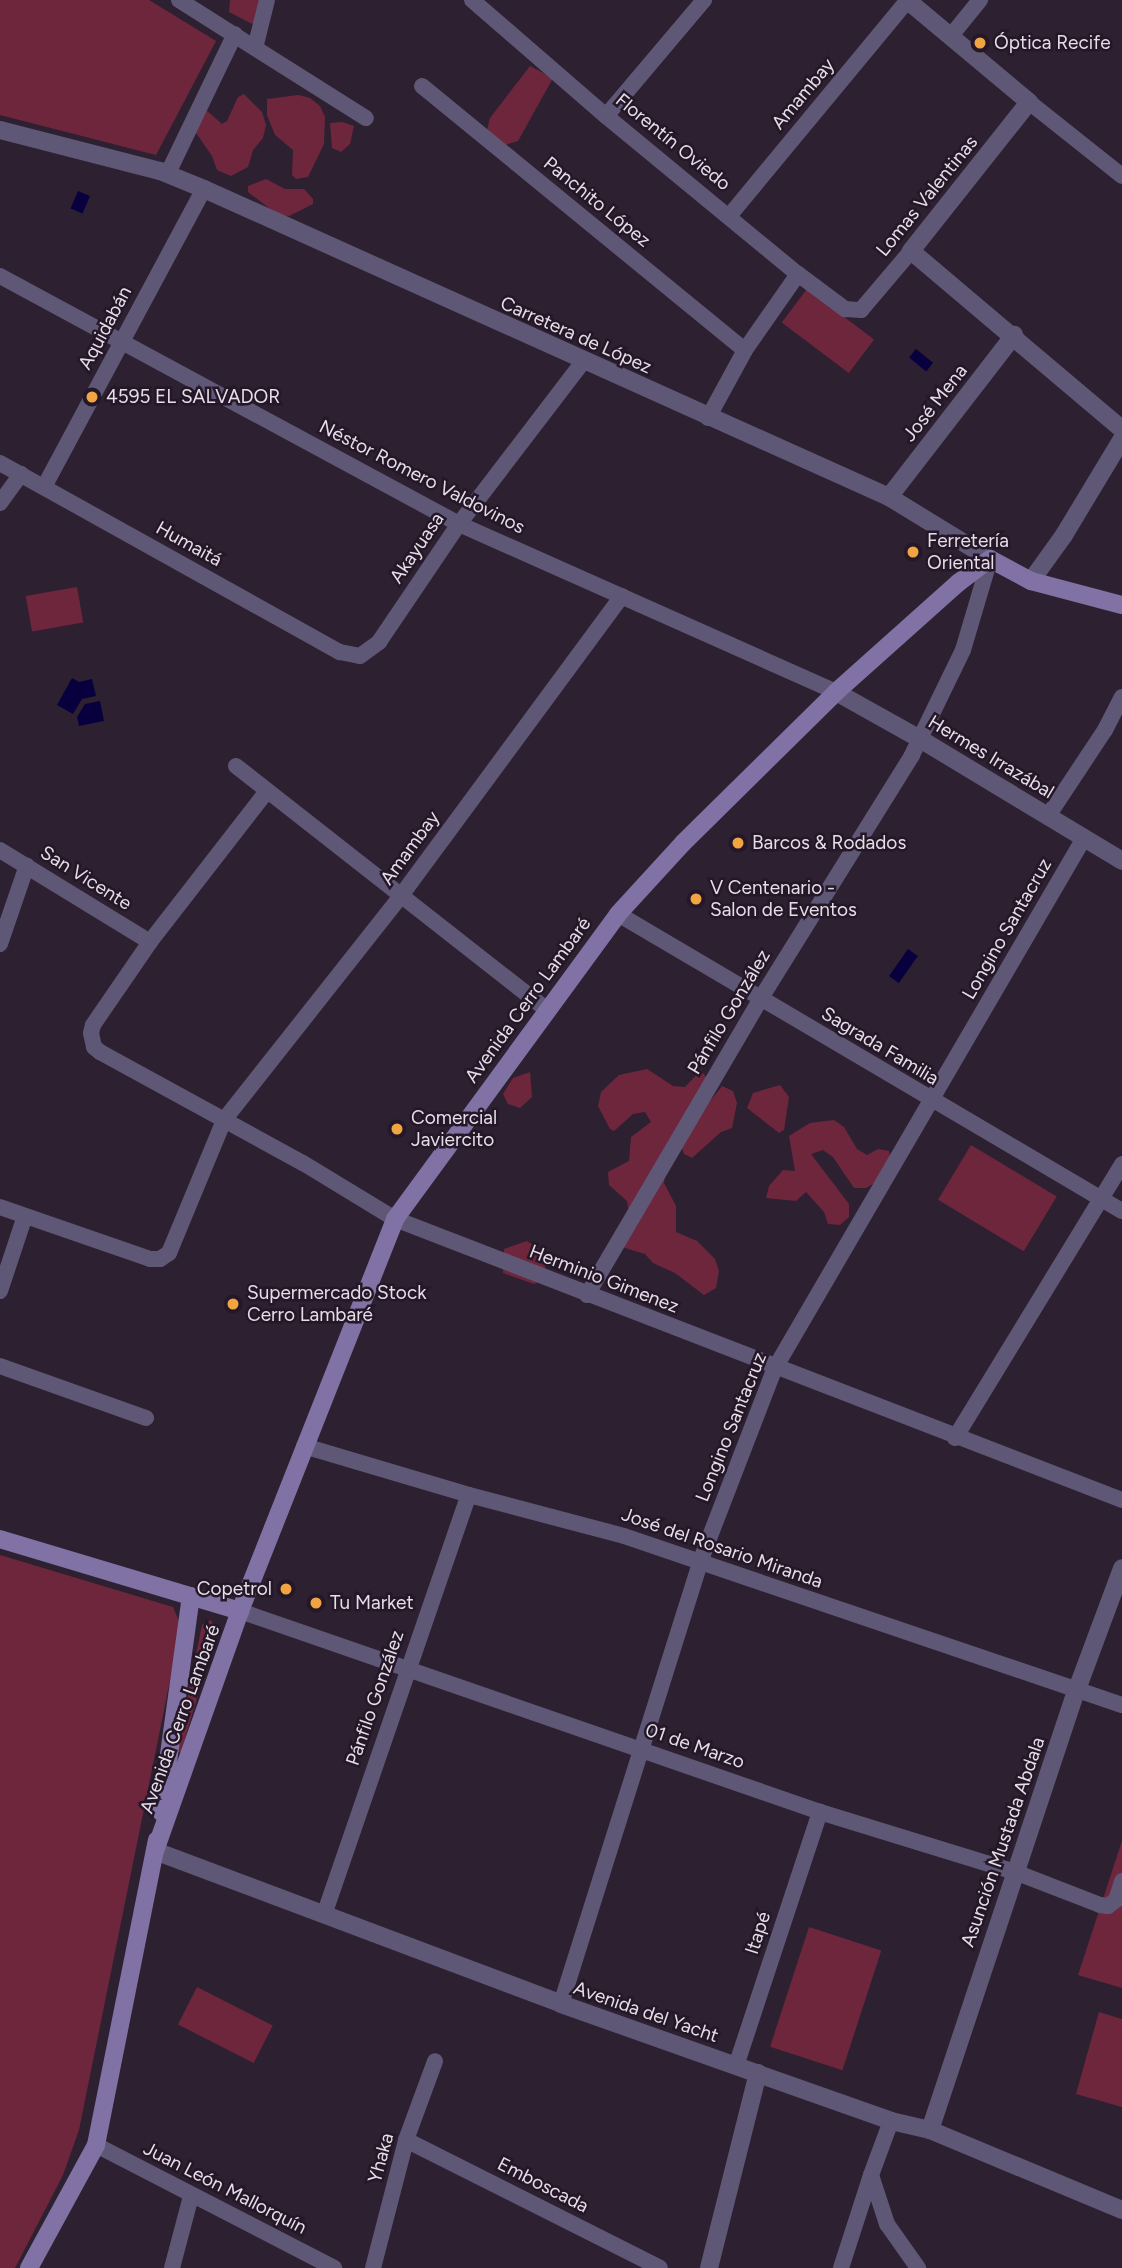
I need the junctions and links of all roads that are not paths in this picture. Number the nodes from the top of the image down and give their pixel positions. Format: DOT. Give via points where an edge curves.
graph roads {
  1 [pos="179,0"];
  2 [pos="267,0"];
  3 [pos="472,0"];
  4 [pos="704,0"];
  5 [pos="908,0"];
  6 [pos="980,0"];
  7 [pos="235,34"];
  8 [pos="950,37"];
  9 [pos="256,48"];
  10 [pos="422,86"];
  11 [pos="1029,102"];
  12 [pos="606,116"];
  13 [pos="366,118"];
  14 [pos="0,130"];
  15 [pos="168,173"];
  16 [pos="1122,176"];
  17 [pos="204,189"];
  18 [pos="730,215"];
  19 [pos="911,251"];
  20 [pos="798,274"];
  21 [pos="0,276"];
  22 [pos="853,311"];
  23 [pos="1014,335"];
  24 [pos="121,341"];
  25 [pos="745,350"];
  26 [pos="583,362"];
  27 [pos="708,418"];
  28 [pos="1122,429"];
  29 [pos="1122,439"];
  30 [pos="0,463"];
  31 [pos="20,474"];
  32 [pos="44,487"];
  33 [pos="889,497"];
  34 [pos="0,503"];
  35 [pos="459,524"];
  36 [pos="990,559"];
  37 [pos="1031,581"];
  38 [pos="622,596"];
  39 [pos="1122,605"];
  40 [pos="360,656"];
  41 [pos="836,692"];
  42 [pos="1122,697"];
  43 [pos="920,739"];
  44 [pos="236,766"];
  45 [pos="267,792"];
  46 [pos="1048,816"];
  47 [pos="1084,838"];
  48 [pos="0,850"];
  49 [pos="1122,862"];
  50 [pos="27,865"];
  51 [pos="400,897"];
  52 [pos="618,914"];
  53 [pos="150,942"];
  54 [pos="0,944"];
  55 [pos="761,998"];
  56 [pos="546,1009"];
  57 [pos="930,1101"];
  58 [pos="224,1121"];
  59 [pos="1122,1164"];
  60 [pos="1101,1198"];
  61 [pos="0,1207"];
  62 [pos="1122,1211"];
  63 [pos="25,1216"];
  64 [pos="395,1219"];
  65 [pos="0,1291"];
  66 [pos="587,1295"];
  67 [pos="0,1366"];
  68 [pos="775,1368"];
  69 [pos="146,1418"];
  70 [pos="955,1438"];
  71 [pos="304,1446"];
  72 [pos="469,1495"];
  73 [pos="1122,1500"];
  74 [pos="0,1539"];
  75 [pos="701,1562"];
  76 [pos="1122,1568"];
  77 [pos="191,1596"];
  78 [pos="240,1611"];
  79 [pos="406,1670"];
  80 [pos="1076,1692"];
  81 [pos="1122,1705"];
  82 [pos="643,1750"];
  83 [pos="820,1812"];
  84 [pos="155,1851"];
  85 [pos="1015,1872"];
  86 [pos="1122,1881"];
  87 [pos="324,1915"];
  88 [pos="561,2004"];
  89 [pos="435,2061"];
  90 [pos="736,2066"];
  91 [pos="758,2073"];
  92 [pos="891,2121"];
  93 [pos="930,2130"];
  94 [pos="406,2140"];
  95 [pos="96,2145"];
  96 [pos="871,2175"];
  97 [pos="191,2196"];
  98 [pos="1122,2210"];
  99 [pos="29,2268"];
  100 [pos="172,2268"];
  101 [pos="334,2268"];
  102 [pos="373,2268"];
  103 [pos="660,2268"];
  104 [pos="709,2268"];
  105 [pos="841,2268"];
  106 [pos="918,2268"];
  1 -- 7 [label="street"];
  2 -- 9 [label="street"];
  3 -- 12 [label="street, Florentín Oviedo"];
  4 -- 12 [label="street"];
  5 -- 8 [label="street"];
  5 -- 18 [label="street, Amambay"];
  6 -- 8 [label="street"];
  7 -- 9 [label="street"];
  7 -- 15 [label="street"];
  8 -- 11 [label="street"];
  9 -- 13 [label="street"];
  10 -- 25 [label="street, Panchito López"];
  11 -- 16 [label="street"];
  11 -- 19 [label="street, Lomas Valentinas"];
  12 -- 18 [label="street, Florentín Oviedo"];
  14 -- 15 [label="street, Carretera de López"];
  15 -- 17 [label="street, Carretera de López"];
  17 -- 24 [label="street, Aquidabán"];
  17 -- 26 [label="street, Carretera de López"];
  18 -- 20 [label="street, Florentín Oviedo"];
  19 -- 22 [label="street, Lomas Valentinas" via="861,310"];
  19 -- 23 [label="street"];
  20 -- 22 [label="street, Florentín Oviedo"];
  20 -- 25 [label="street"];
  21 -- 24 [label="street, Néstor Romero Valdovinos"];
  23 -- 28 [label="street"];
  23 -- 33 [label="street, José Mena"];
  24 -- 32 [label="street, Aquidabán"];
  24 -- 35 [label="street, Néstor Romero Valdovinos"];
  25 -- 27 [label="street"];
  26 -- 27 [label="street, Carretera de López"];
  26 -- 35 [label="street, Akayuasa"];
  27 -- 33 [label="street, Carretera de López"];
  29 -- 37 [label="street"];
  30 -- 31 [label="street, Humaitá"];
  31 -- 32 [label="street, Humaitá"];
  31 -- 34 [label="street"];
  32 -- 40 [label="street, Humaitá" via="341,652"];
  33 -- 36 [label="street, Carretera de López"];
  35 -- 38 [label="street, Néstor Romero Valdovinos"];
  35 -- 40 [label="street, Akayuasa" via="379,642"];
  36 -- 37 [label="main road, Carretera de López"];
  36 -- 41 [label="main road, Avenida Cerro Lambaré"];
  36 -- 43 [label="street, Pánfilo González" via="967,638"];
  37 -- 39 [label="main road, Carretera de López"];
  38 -- 41 [label="street, Néstor Romero Valdovinos"];
  38 -- 51 [label="street, Amambay"];
  41 -- 43 [label="street, Hermes Irrazábal"];
  41 -- 52 [label="main road, Avenida Cerro Lambaré"];
  42 -- 46 [label="street"];
  43 -- 46 [label="street, Hermes Irrazábal"];
  43 -- 55 [label="street, Pánfilo González"];
  44 -- 45 [label="street"];
  45 -- 51 [label="street"];
  45 -- 53 [label="street"];
  46 -- 47 [label="street, Hermes Irrazábal"];
  47 -- 49 [label="street, Hermes Irrazábal"];
  47 -- 57 [label="street, Longino Santacruz"];
  48 -- 50 [label="street, San Vicente"];
  50 -- 53 [label="street, San Vicente"];
  50 -- 54 [label="street"];
  51 -- 56 [label="street"];
  51 -- 58 [label="street, Amambay"];
  52 -- 55 [label="street, Sagrada Familia"];
  52 -- 56 [label="main road, Avenida Cerro Lambaré"];
  53 -- 58 [label="street, Herminio Gimenez" via="93,1025 94,1047"];
  55 -- 57 [label="street, Sagrada Familia"];
  55 -- 66 [label="street, Pánfilo González"];
  56 -- 64 [label="main road, Avenida Cerro Lambaré"];
  57 -- 60 [label="street, Sagrada Familia"];
  57 -- 68 [label="street, Longino Santacruz"];
  58 -- 63 [label="street, Amambay" via="169,1253 160,1259"];
  58 -- 64 [label="street, Herminio Gimenez"];
  59 -- 60 [label="street"];
  60 -- 62 [label="street, Sagrada Familia"];
  60 -- 70 [label="street"];
  61 -- 63 [label="street"];
  63 -- 65 [label="street"];
  64 -- 66 [label="street, Herminio Gimenez"];
  64 -- 71 [label="main road, Avenida Cerro Lambaré"];
  66 -- 68 [label="street, Herminio Gimenez"];
  67 -- 69 [label="street"];
  68 -- 70 [label="street, Herminio Gimenez"];
  68 -- 75 [label="street, Longino Santacruz"];
  70 -- 73 [label="street, Herminio Gimenez"];
  71 -- 72 [label="street, José del Rosario Miranda"];
  71 -- 78 [label="main road, Avenida Cerro Lambaré"];
  72 -- 75 [label="street, José del Rosario Miranda" via="624,1536"];
  72 -- 79 [label="street, Pánfilo González"];
  74 -- 77 [label="main road"];
  75 -- 80 [label="street, José del Rosario Miranda"];
  75 -- 82 [label="street, Longino Santacruz"];
  76 -- 80 [label="street, Asunción Mustada Abdala"];
  77 -- 78 [label="main road"];
  77 -- 84 [label="main road, Avenida Cerro Lambaré"];
  78 -- 79 [label="street, 01 de Marzo"];
  78 -- 84 [label="main road, Avenida Cerro Lambaré"];
  79 -- 82 [label="street, 01 de Marzo"];
  79 -- 87 [label="street, Pánfilo González"];
  80 -- 81 [label="street, José del Rosario Miranda"];
  80 -- 85 [label="street, Asunción Mustada Abdala"];
  82 -- 83 [label="street, 01 de Marzo"];
  82 -- 88 [label="street, Longino Santacruz"];
  83 -- 85 [label="street, 01 de Marzo"];
  83 -- 90 [label="street, Itapé"];
  84 -- 87 [label="street, Avenida del Yacht"];
  84 -- 95 [label="main road, Avenida Cerro Lambaré"];
  85 -- 86 [label="street, 01 de Marzo" via="1108,1906 1116,1900"];
  85 -- 93 [label="street, Asunción Mustada Abdala"];
  87 -- 88 [label="street, Avenida del Yacht"];
  88 -- 90 [label="street, Avenida del Yacht"];
  89 -- 94 [label="street, Yhaka"];
  90 -- 91 [label="street, Avenida del Yacht"];
  91 -- 92 [label="street, Avenida del Yacht"];
  91 -- 104 [label="street"];
  92 -- 93 [label="street, Avenida del Yacht"];
  92 -- 96 [label="street"];
  93 -- 98 [label="street, Avenida del Yacht"];
  94 -- 102 [label="street, Yhaka"];
  94 -- 103 [label="street, Emboscada"];
  95 -- 97 [label="street, Juan León Mallorquín"];
  95 -- 99 [label="main road, Avenida Cerro Lambaré"];
  96 -- 105 [label="street"];
  96 -- 106 [label="street" via="887,2224"];
  97 -- 100 [label="street"];
  97 -- 101 [label="street, Juan León Mallorquín"];
}
